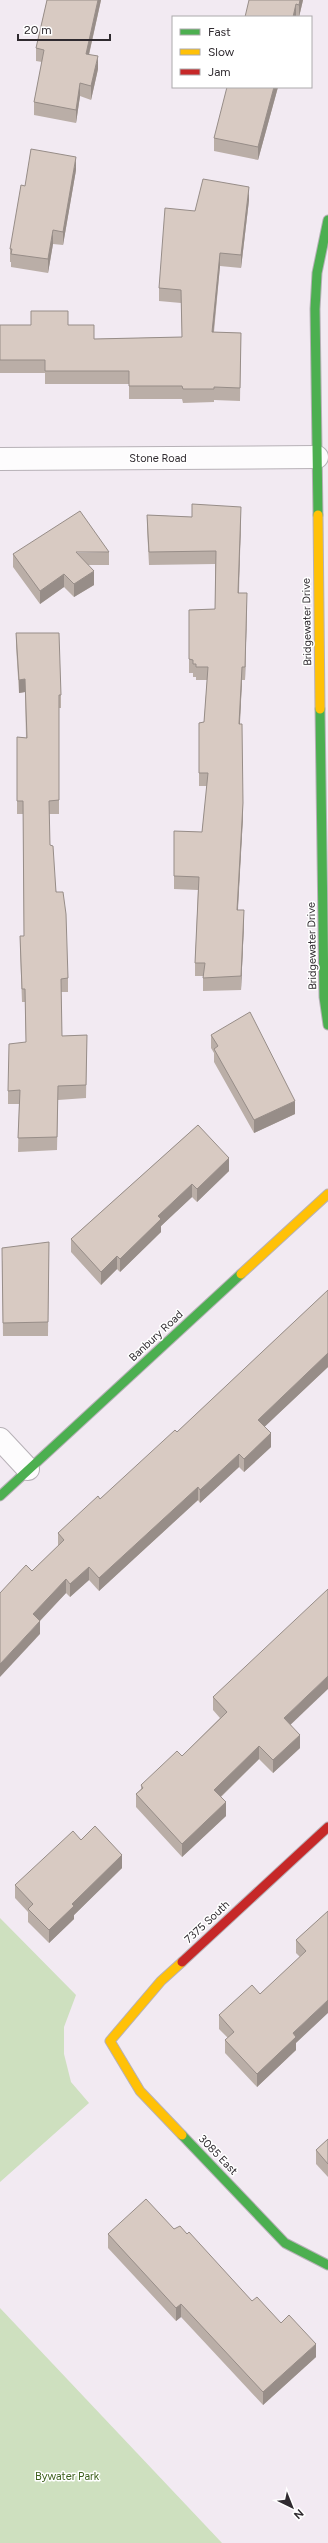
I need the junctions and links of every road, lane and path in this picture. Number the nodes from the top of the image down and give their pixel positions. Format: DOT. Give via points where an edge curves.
graph roads {
  1 [pos="328,220"];
  2 [pos="317,457"];
  3 [pos="0,459"];
  4 [pos="328,1025"];
  5 [pos="328,1194"];
  6 [pos="0,1439"];
  7 [pos="28,1469"];
  8 [pos="0,1496"];
  9 [pos="328,1827"];
  10 [pos="110,2041"];
  11 [pos="328,2265"];
  1 -- 2 [label="street, Bridgewater Drive" via="317,273 315,309"];
  2 -- 3 [label="street, Stone Road"];
  2 -- 4 [label="street, Bridgewater Drive" via="324,997"];
  5 -- 7 [label="street, Banbury Road"];
  6 -- 7 [label="street"];
  7 -- 8 [label="street, Banbury Road"];
  9 -- 10 [label="street, 7375 South" via="161,1981"];
  10 -- 11 [label="street, 3085 East" via="140,2092 285,2244"];
}
